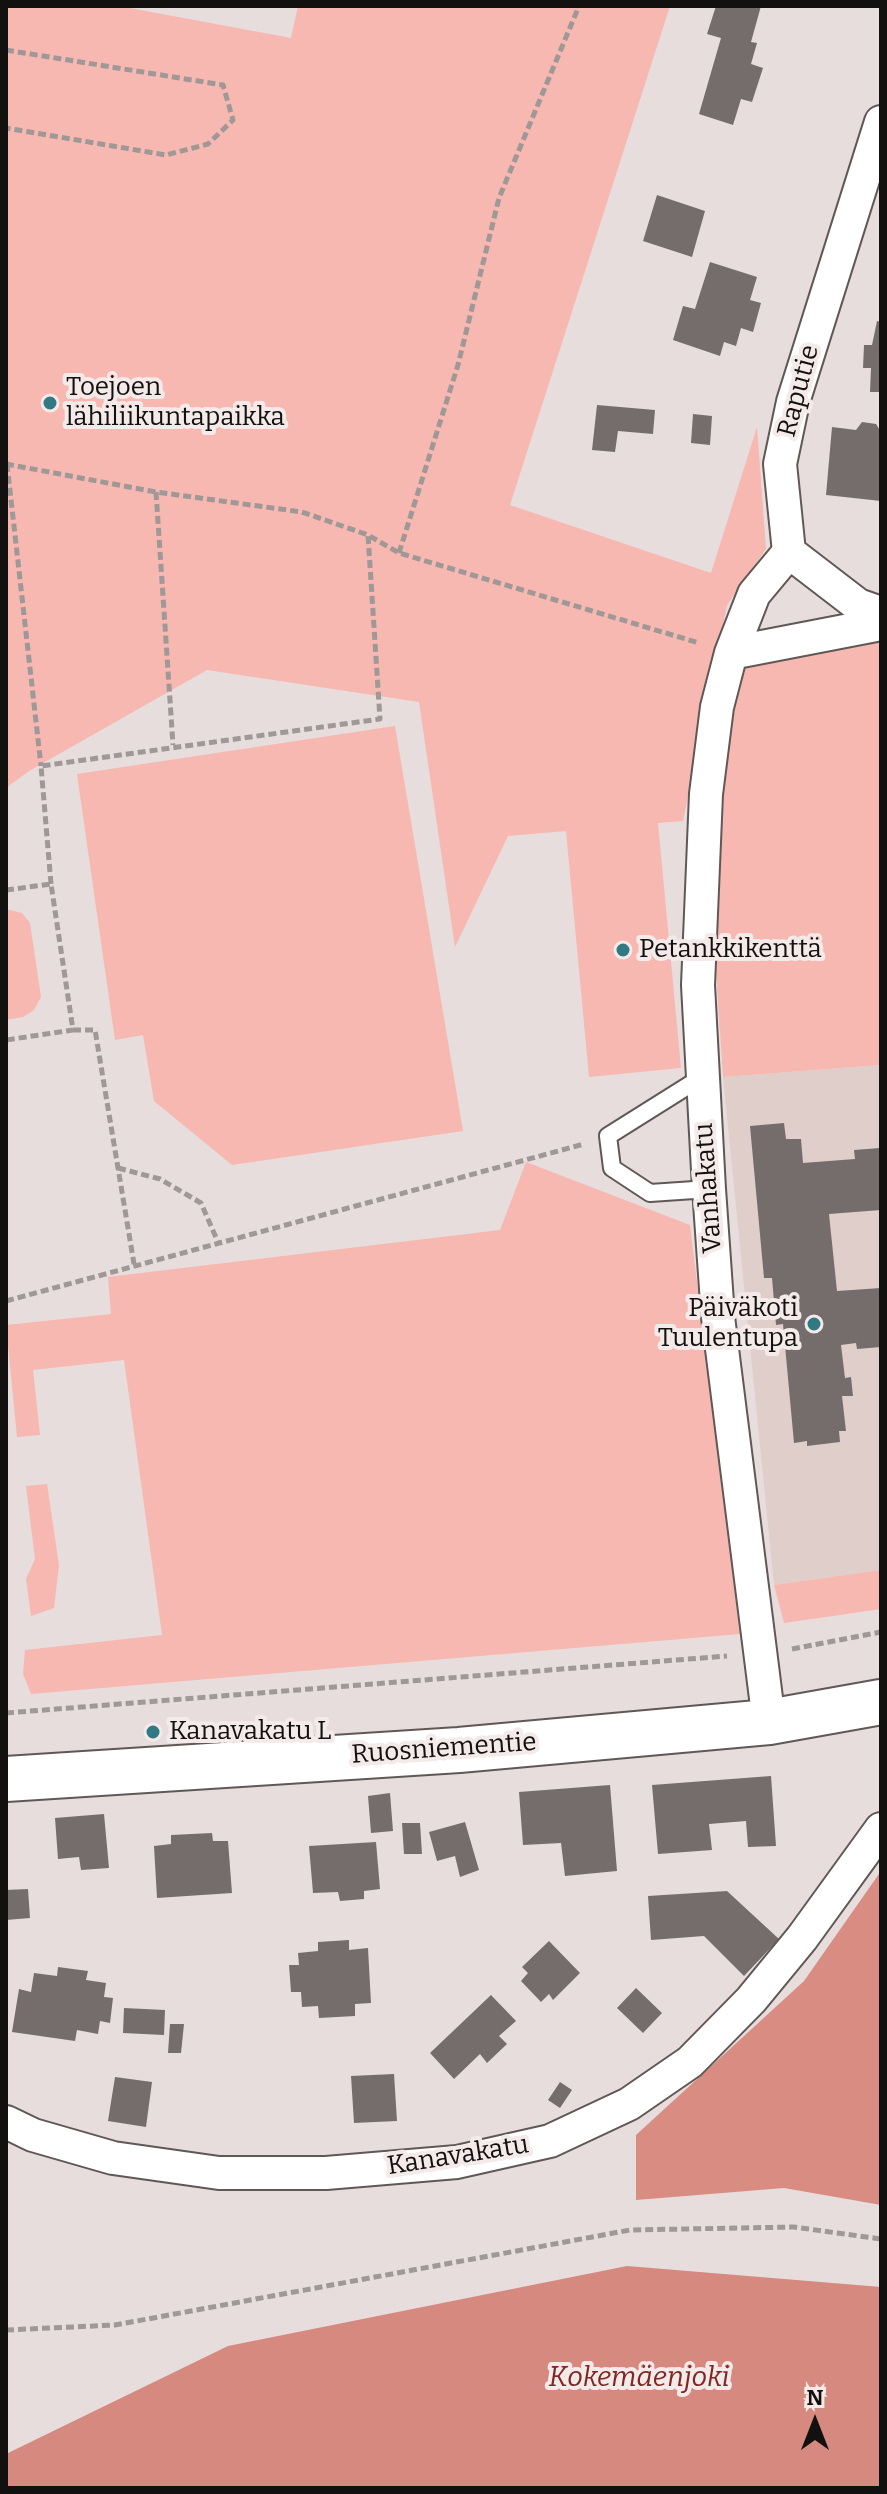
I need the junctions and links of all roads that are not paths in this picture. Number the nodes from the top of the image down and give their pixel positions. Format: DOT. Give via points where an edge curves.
graph roads {
  1 [pos="881,122"];
  2 [pos="789,552"];
  3 [pos="881,613"];
  4 [pos="881,624"];
  5 [pos="731,653"];
  6 [pos="702,1077"];
  7 [pos="709,1189"];
  8 [pos="881,1702"];
  9 [pos="769,1722"];
  10 [pos="6,1779"];
  11 [pos="881,1829"];
  12 [pos="6,2122"];
  1 -- 2 [label="street, Raputie" via="793,402 780,464"];
  2 -- 3 [label="street" via="858,605"];
  2 -- 5 [label="street" via="754,594"];
  4 -- 5 [label="street"];
  5 -- 6 [label="street, Vanhakatu" via="717,707 700,881"];
  6 -- 7 [label="street, Vanhakatu"];
  6 -- 7 [label="lane" via="608,1136 612,1168 650,1193"];
  7 -- 9 [label="street, Vanhakatu" via="718,1317"];
  8 -- 9 [label="main road, Ruosniementie"];
  9 -- 10 [label="main road, Ruosniementie" via="459,1750"];
  11 -- 12 [label="street, Kanavakatu" via="794,1949 690,2062 629,2104 550,2141 457,2162 326,2173 219,2173 113,2158"];
}
